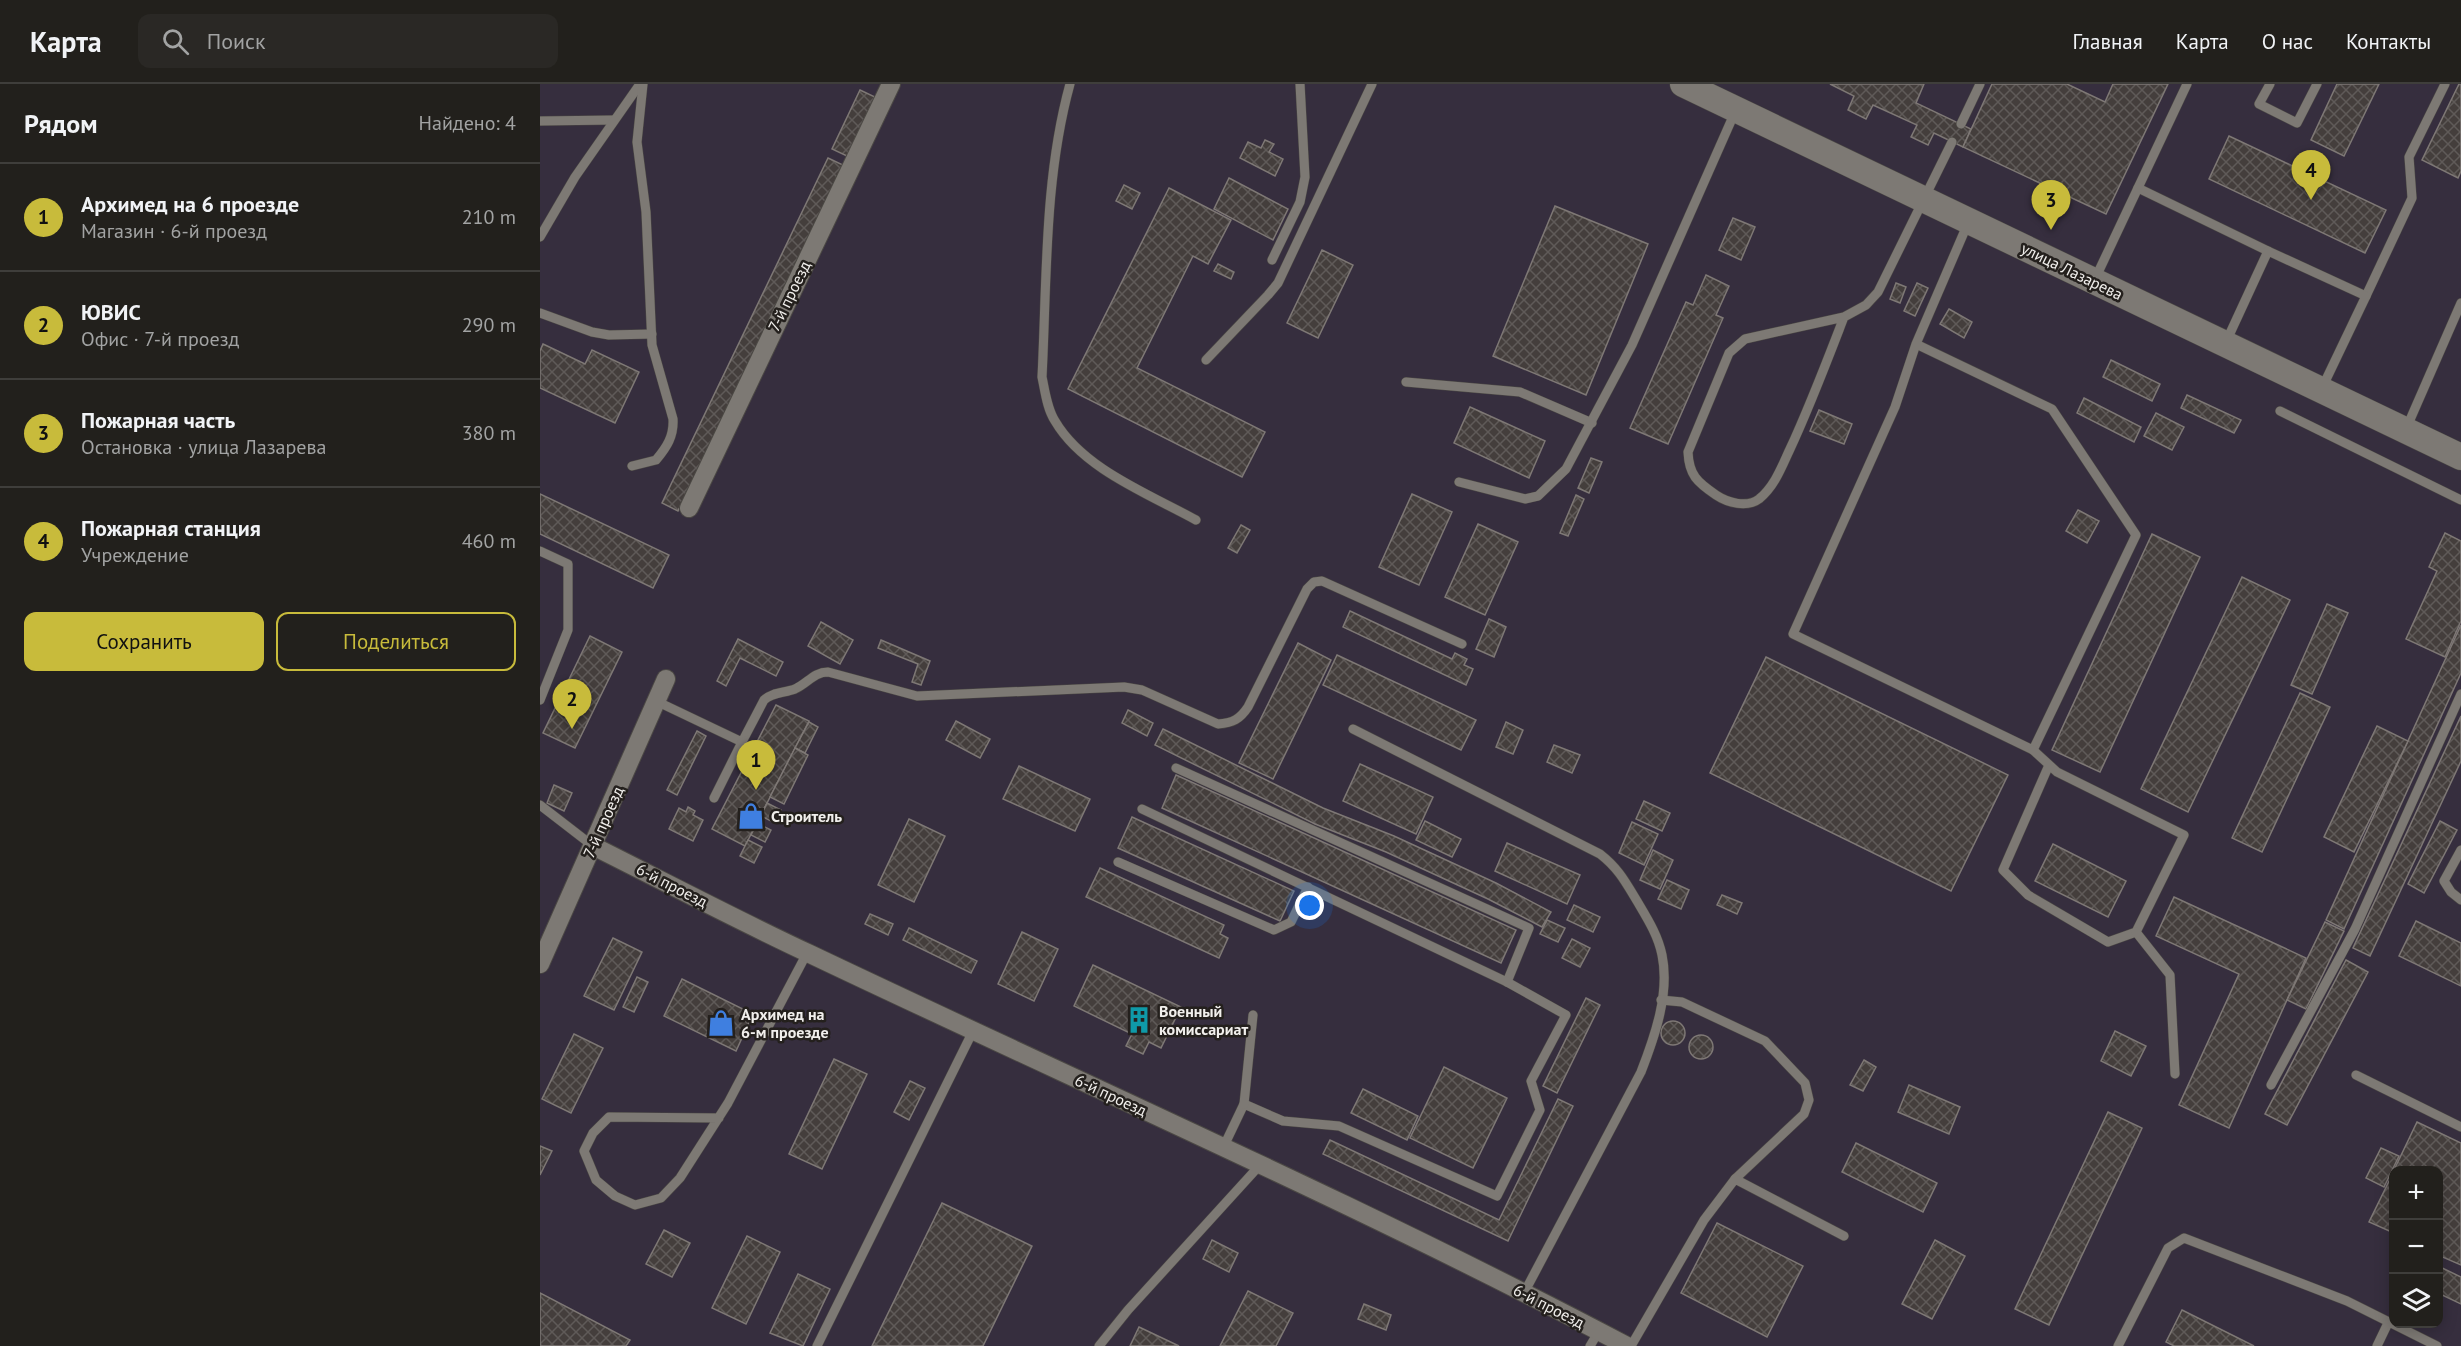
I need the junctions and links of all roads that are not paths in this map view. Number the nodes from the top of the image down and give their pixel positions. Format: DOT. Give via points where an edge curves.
graph roads {
  1 [pos="641,84"];
  2 [pos="891,84"];
  3 [pos="1070,84"];
  4 [pos="1300,84"];
  5 [pos="1372,84"];
  6 [pos="1683,84"];
  7 [pos="1980,84"];
  8 [pos="2187,84"];
  9 [pos="2270,84"];
  10 [pos="2317,84"];
  11 [pos="2445,84"];
  12 [pos="1736,110"];
  13 [pos="614,120"];
  14 [pos="540,121"];
  15 [pos="1961,124"];
  16 [pos="1952,142"];
  17 [pos="2138,188"];
  18 [pos="1925,200"];
  19 [pos="1968,221"];
  20 [pos="540,237"];
  21 [pos="2268,251"];
  22 [pos="1272,260"];
  23 [pos="2094,281"];
  24 [pos="2366,296"];
  25 [pos="2461,303"];
  26 [pos="540,313"];
  27 [pos="1844,317"];
  28 [pos="652,334"];
  29 [pos="1916,344"];
  30 [pos="2225,344"];
  31 [pos="1206,360"];
  32 [pos="1406,382"];
  33 [pos="2321,390"];
  34 [pos="2280,411"];
  35 [pos="1592,423"];
  36 [pos="2405,431"];
  37 [pos="2461,457"];
  38 [pos="632,466"];
  39 [pos="1458,482"];
  40 [pos="2461,500"];
  41 [pos="688,508"];
  42 [pos="1196,520"];
  43 [pos="540,551"];
  44 [pos="1462,644"];
  45 [pos="666,679"];
  46 [pos="2461,694"];
  47 [pos="540,700"];
  48 [pos="656,701"];
  49 [pos="1353,729"];
  50 [pos="742,742"];
  51 [pos="2033,750"];
  52 [pos="2049,765"];
  53 [pos="1176,768"];
  54 [pos="714,798"];
  55 [pos="540,805"];
  56 [pos="1142,809"];
  57 [pos="593,846"];
  58 [pos="2461,850"];
  59 [pos="1118,862"];
  60 [pos="1308,887"];
  61 [pos="2461,900"];
  62 [pos="2136,932"];
  63 [pos="807,953"];
  64 [pos="540,964"];
  65 [pos="1507,982"];
  66 [pos="1661,1000"];
  67 [pos="1253,1015"];
  68 [pos="973,1031"];
  69 [pos="2175,1074"];
  70 [pos="2356,1075"];
  71 [pos="2271,1085"];
  72 [pos="1244,1104"];
  73 [pos="718,1118"];
  74 [pos="2461,1127"];
  75 [pos="1223,1148"];
  76 [pos="1260,1166"];
  77 [pos="1736,1179"];
  78 [pos="1844,1236"];
  79 [pos="1524,1293"];
  80 [pos="2388,1323"];
  81 [pos="1594,1338"];
  82 [pos="817,1346"];
  83 [pos="1099,1346"];
  84 [pos="1629,1346"];
  85 [pos="2118,1346"];
  86 [pos="2377,1346"];
  87 [pos="2437,1346"];
  1 -- 13 [label="lane"];
  1 -- 28 [label="lane" via="637,142 646,212"];
  2 -- 41 [label="street, 7-й проезд"];
  3 -- 42 [label="lane" via="1051,195 1042,377 1047,400 1053,419 1070,442 1095,464"];
  4 -- 22 [label="lane" via="1305,177 1300,202"];
  5 -- 31 [label="lane" via="1278,283"];
  6 -- 12 [label="main road, улица Лазарева"];
  7 -- 15 [label="lane"];
  8 -- 17 [label="lane"];
  9 -- 10 [label="lane" via="2259,104 2297,123"];
  11 -- 24 [label="lane" via="2409,156 2412,198"];
  12 -- 18 [label="main road, улица Лазарева"];
  12 -- 35 [label="lane" via="1632,345"];
  13 -- 14 [label="lane"];
  13 -- 20 [label="lane"];
  16 -- 18 [label="lane"];
  17 -- 21 [label="lane"];
  17 -- 23 [label="lane"];
  18 -- 19 [label="main road, улица Лазарева"];
  18 -- 27 [label="lane" via="1878,292 1866,305"];
  19 -- 23 [label="main road, улица Лазарева"];
  19 -- 29 [label="lane"];
  21 -- 24 [label="lane"];
  21 -- 30 [label="lane"];
  23 -- 30 [label="main road, улица Лазарева"];
  24 -- 33 [label="lane"];
  25 -- 36 [label="lane"];
  26 -- 28 [label="lane" via="592,332"];
  27 -- 27 [label="lane" via="1774,483 1757,501 1740,505 1718,497 1696,480 1689,469 1688,452 1729,353 1745,339"];
  28 -- 38 [label="lane" via="674,431 656,460"];
  29 -- 51 [label="lane" via="2052,409 2136,535"];
  29 -- 51 [label="lane" via="1894,407 1793,634"];
  30 -- 33 [label="main road, улица Лазарева"];
  32 -- 35 [label="lane" via="1520,392"];
  33 -- 36 [label="main road, улица Лазарева"];
  34 -- 40 [label="lane"];
  35 -- 39 [label="lane" via="1566,469 1538,496 1525,499"];
  36 -- 37 [label="main road, улица Лазарева"];
  43 -- 47 [label="lane" via="568,564 568,630"];
  44 -- 50 [label="lane" via="1322,581 1314,582 1248,706 1240,718 1230,723 1218,724 1142,690 1124,687 917,696 820,672 795,688 768,696"];
  45 -- 48 [label="street, 7-й проезд"];
  46 -- 71 [label="lane" via="2355,929"];
  48 -- 50 [label="lane"];
  48 -- 57 [label="street, 7-й проезд"];
  49 -- 66 [label="lane" via="1600,854 1617,867 1653,927 1662,953"];
  50 -- 54 [label="lane"];
  51 -- 52 [label="lane"];
  52 -- 62 [label="lane" via="2184,835"];
  52 -- 62 [label="lane" via="2003,870 2028,895 2108,942"];
  53 -- 65 [label="lane" via="1529,928"];
  55 -- 57 [label="lane"];
  56 -- 60 [label="lane"];
  57 -- 63 [label="street, 6-й проезд"];
  57 -- 64 [label="street, 7-й проезд"];
  58 -- 61 [label="lane" via="2444,881"];
  59 -- 60 [label="lane" via="1274,930 1291,922"];
  60 -- 65 [label="lane"];
  62 -- 69 [label="lane" via="2170,975"];
  63 -- 68 [label="street, 6-й проезд"];
  63 -- 73 [label="lane"];
  65 -- 72 [label="lane" via="1566,1015 1531,1081 1540,1110 1497,1196 1339,1126 1283,1121"];
  66 -- 77 [label="lane" via="1682,1002 1765,1041 1805,1083 1809,1100 1804,1114"];
  66 -- 79 [label="lane" via="1641,1072"];
  67 -- 72 [label="lane"];
  68 -- 75 [label="street, 6-й проезд"];
  68 -- 82 [label="lane"];
  70 -- 74 [label="lane"];
  72 -- 75 [label="lane"];
  73 -- 73 [label="lane" via="680,1178 661,1198 635,1205 615,1196 596,1180 584,1151 592,1133 609,1117"];
  75 -- 76 [label="street, 6-й проезд"];
  76 -- 79 [label="street, 6-й проезд"];
  76 -- 83 [label="lane"];
  77 -- 78 [label="lane"];
  77 -- 84 [label="lane" via="1704,1220"];
  79 -- 81 [label="street, 6-й проезд"];
  80 -- 85 [label="lane" via="2347,1301 2184,1238 2168,1248"];
  80 -- 86 [label="lane"];
  80 -- 87 [label="lane"];
  81 -- 84 [label="street, 6-й проезд"];
}
